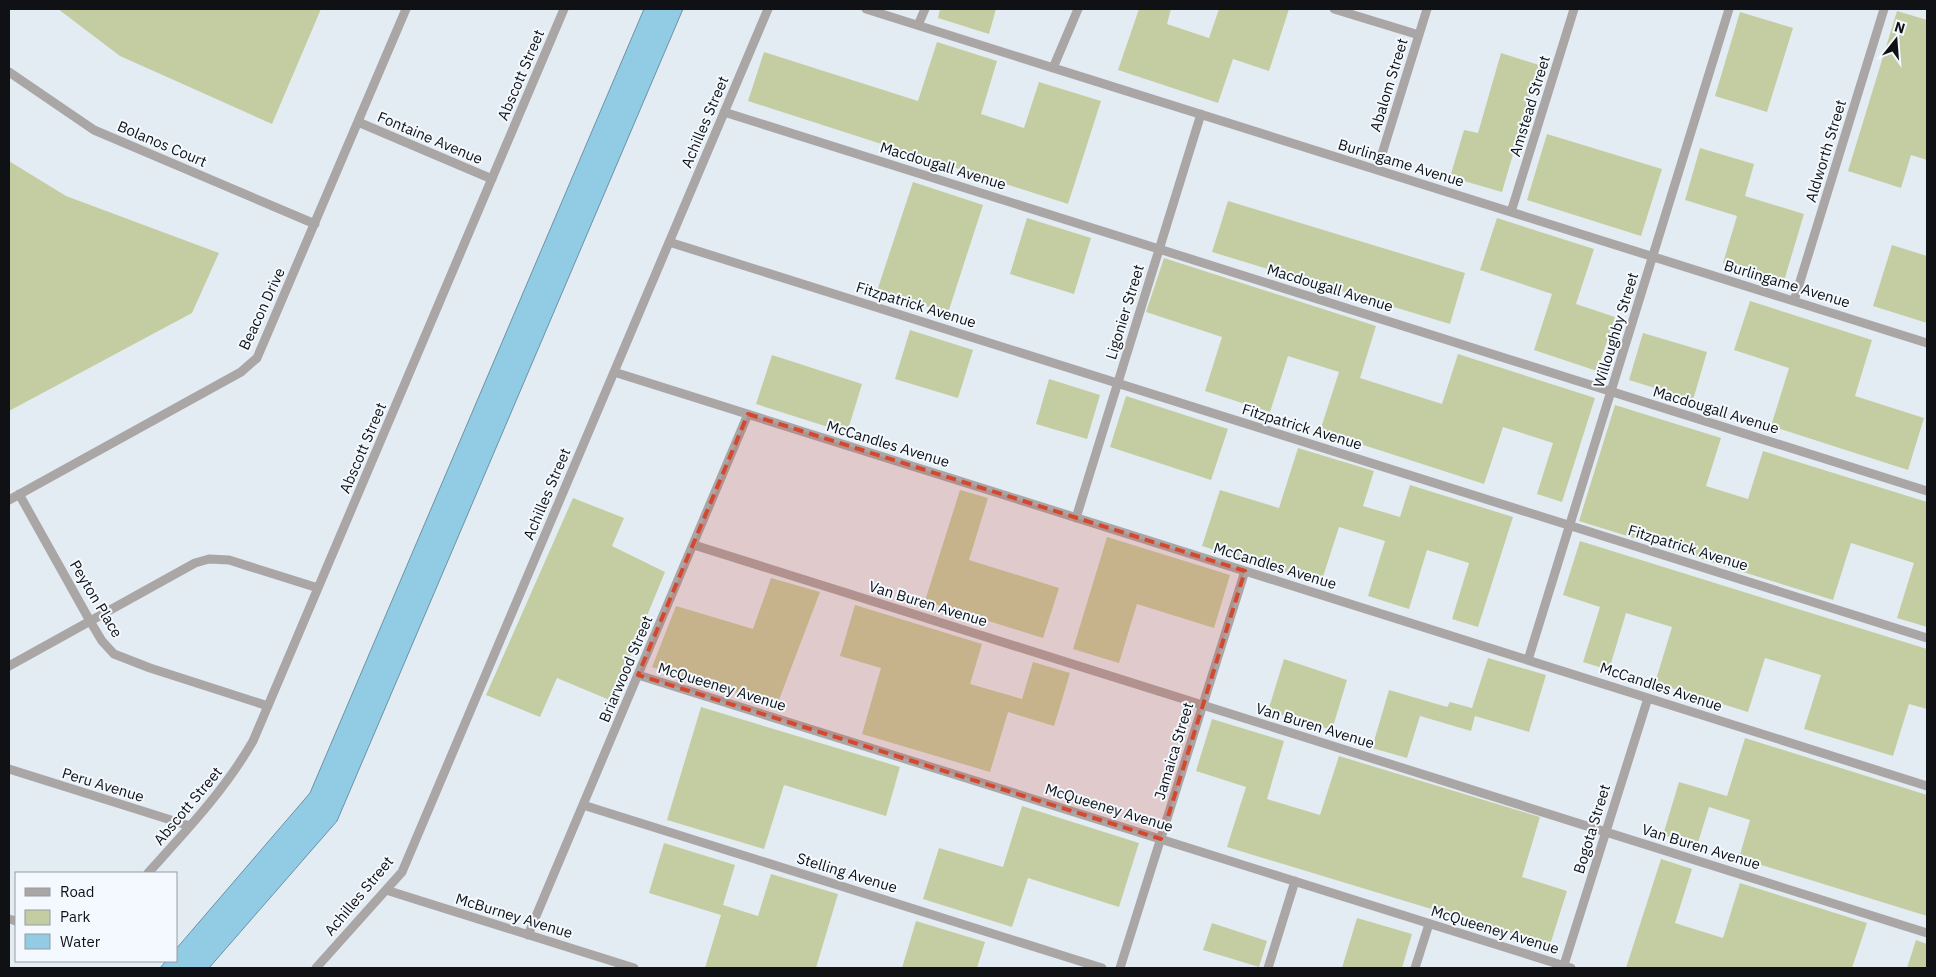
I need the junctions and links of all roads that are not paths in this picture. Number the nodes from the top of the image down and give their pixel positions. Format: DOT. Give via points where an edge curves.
graph roads {
  1 [pos="406,9"];
  2 [pos="564,9"];
  3 [pos="768,9"];
  4 [pos="866,9"];
  5 [pos="925,9"];
  6 [pos="1078,9"];
  7 [pos="1334,9"];
  8 [pos="1427,9"];
  9 [pos="1574,9"];
  10 [pos="1729,9"];
  11 [pos="1884,9"];
  12 [pos="918,25"];
  13 [pos="1419,35"];
  14 [pos="1053,68"];
  15 [pos="9,72"];
  16 [pos="724,112"];
  17 [pos="1201,114"];
  18 [pos="358,122"];
  19 [pos="1377,170"];
  20 [pos="492,179"];
  21 [pos="1512,212"];
  22 [pos="315,224"];
  23 [pos="669,242"];
  24 [pos="1159,249"];
  25 [pos="1653,257"];
  26 [pos="1794,301"];
  27 [pos="1927,343"];
  28 [pos="614,372"];
  29 [pos="1118,383"];
  30 [pos="1611,391"];
  31 [pos="748,414"];
  32 [pos="1927,490"];
  33 [pos="20,494"];
  34 [pos="9,500"];
  35 [pos="1076,518"];
  36 [pos="1570,525"];
  37 [pos="694,544"];
  38 [pos="1246,571"];
  39 [pos="318,588"];
  40 [pos="90,621"];
  41 [pos="1927,638"];
  42 [pos="1528,660"];
  43 [pos="9,666"];
  44 [pos="638,675"];
  45 [pos="1648,698"];
  46 [pos="1203,705"];
  47 [pos="268,706"];
  48 [pos="9,769"];
  49 [pos="1927,786"];
  50 [pos="583,805"];
  51 [pos="190,826"];
  52 [pos="1606,832"];
  53 [pos="1161,839"];
  54 [pos="149,872"];
  55 [pos="1295,882"];
  56 [pos="386,890"];
  57 [pos="1430,924"];
  58 [pos="1927,933"];
  59 [pos="528,935"];
  60 [pos="316,968"];
  61 [pos="634,968"];
  62 [pos="1102,968"];
  63 [pos="1120,968"];
  64 [pos="1268,968"];
  65 [pos="1416,968"];
  66 [pos="1566,968"];
  1 -- 18 [label="street, Beacon Drive"];
  2 -- 20 [label="street, Abscott Street"];
  3 -- 16 [label="street, Achilles Street"];
  4 -- 12 [label="street, Burlingame Avenue"];
  5 -- 12 [label="street"];
  6 -- 14 [label="street"];
  7 -- 13 [label="street"];
  8 -- 13 [label="street, Abalom Street"];
  9 -- 21 [label="street, Amstead Street"];
  10 -- 25 [label="street, Willoughby Street"];
  11 -- 26 [label="street, Aldworth Street"];
  12 -- 14 [label="street, Burlingame Avenue"];
  13 -- 19 [label="street, Abalom Street"];
  14 -- 17 [label="street, Burlingame Avenue"];
  15 -- 22 [label="street, Bolanos Court" via="94,130"];
  16 -- 23 [label="street, Achilles Street"];
  16 -- 24 [label="street, Macdougall Avenue"];
  17 -- 19 [label="street, Burlingame Avenue"];
  17 -- 24 [label="street, Ligonier Street"];
  18 -- 20 [label="street, Fontaine Avenue"];
  18 -- 22 [label="street, Beacon Drive"];
  19 -- 21 [label="street, Burlingame Avenue"];
  20 -- 39 [label="street, Abscott Street"];
  21 -- 25 [label="street, Burlingame Avenue"];
  22 -- 33 [label="street, Beacon Drive" via="257,358 241,372"];
  23 -- 28 [label="street, Achilles Street"];
  23 -- 29 [label="street, Fitzpatrick Avenue"];
  24 -- 29 [label="street, Ligonier Street"];
  24 -- 30 [label="street, Macdougall Avenue"];
  25 -- 26 [label="street, Burlingame Avenue"];
  25 -- 30 [label="street, Willoughby Street"];
  26 -- 27 [label="street, Burlingame Avenue"];
  28 -- 31 [label="street, McCandles Avenue"];
  28 -- 56 [label="street, Achilles Street" via="402,872"];
  29 -- 35 [label="street, Ligonier Street"];
  29 -- 36 [label="street, Fitzpatrick Avenue"];
  30 -- 32 [label="street, Macdougall Avenue"];
  30 -- 36 [label="street, Willoughby Street"];
  31 -- 35 [label="street, McCandles Avenue"];
  31 -- 37 [label="street, Briarwood Street"];
  33 -- 34 [label="street, Beacon Drive"];
  33 -- 40 [label="street, Peyton Place"];
  35 -- 38 [label="street, McCandles Avenue"];
  36 -- 41 [label="street, Fitzpatrick Avenue"];
  36 -- 42 [label="street, Willoughby Street"];
  37 -- 44 [label="street, Briarwood Street"];
  37 -- 46 [label="street, Van Buren Avenue"];
  38 -- 42 [label="street, McCandles Avenue"];
  38 -- 46 [label="street, Jamaica Street"];
  39 -- 40 [label="street" via="229,560 209,559 195,563"];
  39 -- 47 [label="street, Abscott Street"];
  40 -- 43 [label="street"];
  40 -- 47 [label="street, Peyton Place" via="102,641 120,657"];
  42 -- 45 [label="street, McCandles Avenue"];
  44 -- 50 [label="street, Briarwood Street"];
  44 -- 53 [label="street, McQueeney Avenue"];
  45 -- 49 [label="street, McCandles Avenue"];
  45 -- 52 [label="street, Bogota Street"];
  46 -- 52 [label="street, Van Buren Avenue"];
  46 -- 53 [label="street, Jamaica Street"];
  47 -- 51 [label="street, Abscott Street" via="238,768"];
  48 -- 51 [label="street, Peru Avenue"];
  50 -- 59 [label="street, Briarwood Street"];
  50 -- 62 [label="street, Stelling Avenue"];
  51 -- 54 [label="street, Abscott Street"];
  52 -- 58 [label="street, Van Buren Avenue"];
  52 -- 66 [label="street, Bogota Street"];
  53 -- 55 [label="street, McQueeney Avenue"];
  53 -- 63 [label="street, Jamaica Street"];
  55 -- 57 [label="street, McQueeney Avenue"];
  55 -- 64 [label="street"];
  56 -- 59 [label="street, McBurney Avenue"];
  56 -- 60 [label="street, Achilles Street"];
  57 -- 65 [label="street"];
  57 -- 66 [label="street, McQueeney Avenue"];
  59 -- 61 [label="street, McBurney Avenue"];
}
